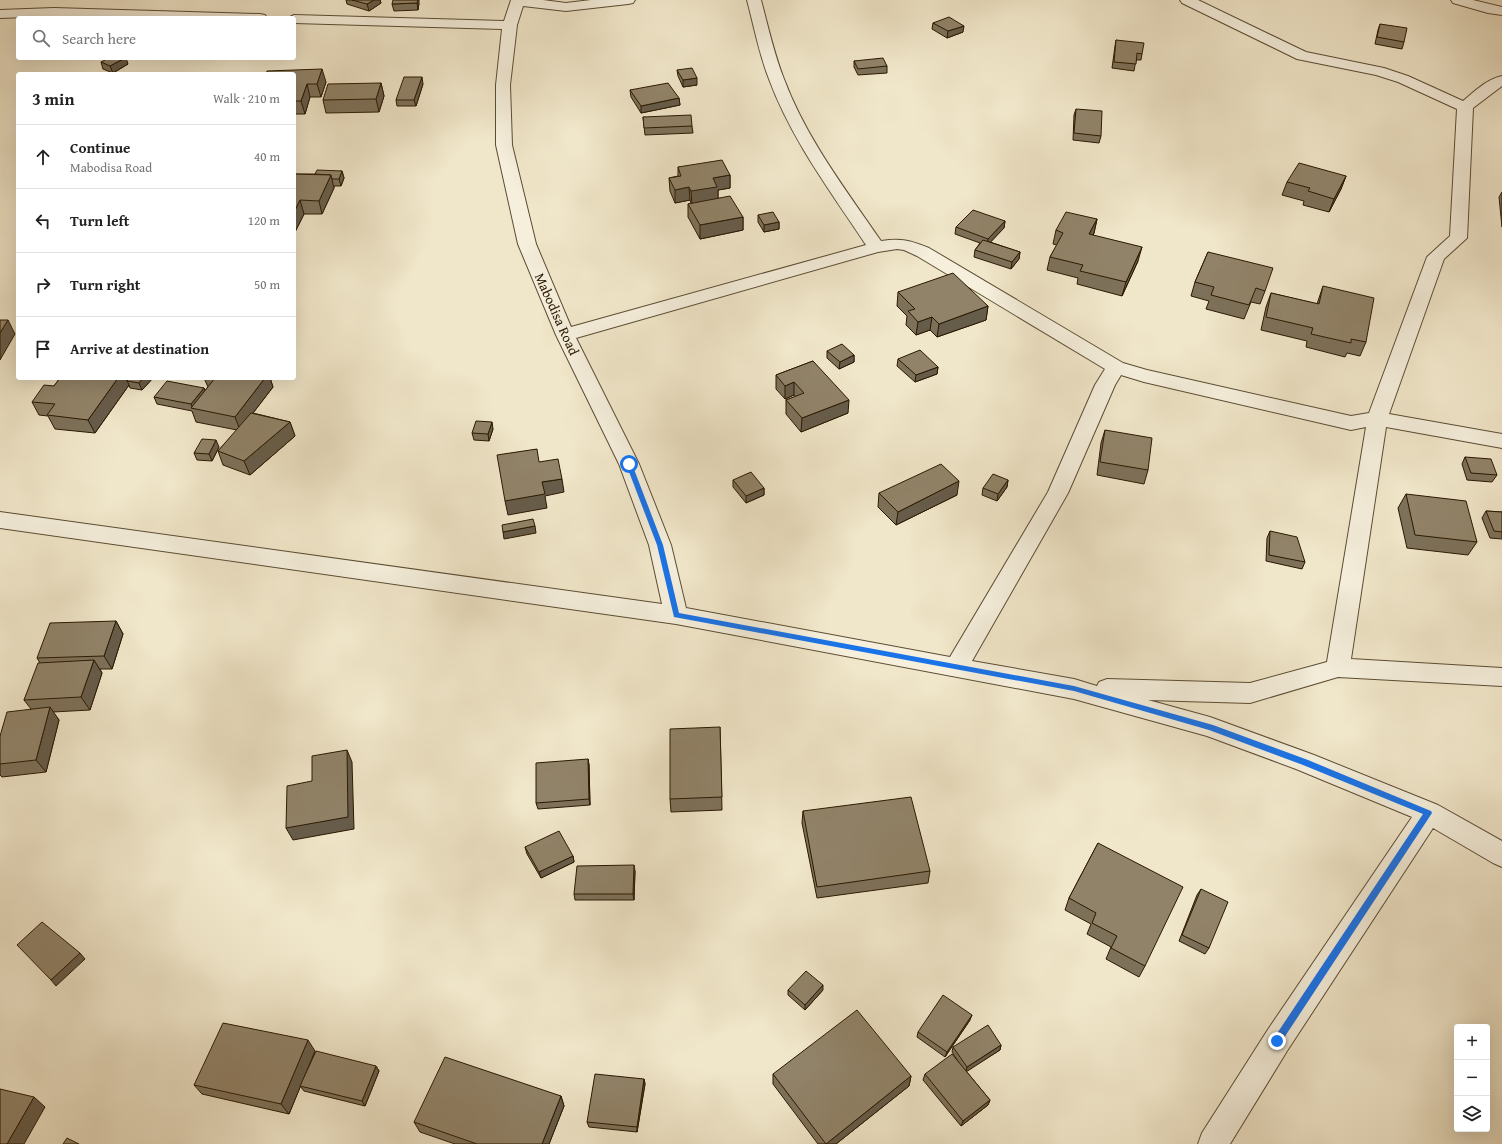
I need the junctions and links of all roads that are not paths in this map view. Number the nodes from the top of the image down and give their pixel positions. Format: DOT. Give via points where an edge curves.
graph roads {
  1 [pos="80,0"];
  2 [pos="628,0"];
  3 [pos="754,0"];
  4 [pos="1187,0"];
  5 [pos="1458,0"];
  6 [pos="518,1"];
  7 [pos="570,3"];
  8 [pos="54,12"];
  9 [pos="1499,12"];
  10 [pos="0,14"];
  11 [pos="191,16"];
  12 [pos="296,19"];
  13 [pos="510,25"];
  14 [pos="1502,80"];
  15 [pos="1465,107"];
  16 [pos="876,247"];
  17 [pos="565,335"];
  18 [pos="1116,367"];
  19 [pos="1377,419"];
  20 [pos="1502,440"];
  21 [pos="0,520"];
  22 [pos="676,615"];
  23 [pos="957,666"];
  24 [pos="1338,668"];
  25 [pos="1502,677"];
  26 [pos="1074,689"];
  27 [pos="1429,813"];
  28 [pos="1502,855"];
  29 [pos="1213,1144"];
  1 -- 8 [label="street"];
  2 -- 7 [label="street"];
  3 -- 16 [label="street" via="776,79 790,112 814,154"];
  4 -- 15 [label="street" via="1302,56 1379,71"];
  5 -- 9 [label="street"];
  6 -- 7 [label="street"];
  6 -- 13 [label="street, Mabodisa Road"];
  8 -- 10 [label="street"];
  8 -- 11 [label="street"];
  12 -- 13 [label="street"];
  13 -- 17 [label="street, Mabodisa Road" via="503,85 504,145 526,244"];
  14 -- 15 [label="street"];
  15 -- 19 [label="street" via="1458,238 1436,257"];
  16 -- 17 [label="street"];
  16 -- 18 [label="street" via="908,245 923,252"];
  17 -- 22 [label="street, Mabodisa Road" via="629,464 660,545"];
  18 -- 19 [label="street" via="1144,376 1351,423"];
  18 -- 23 [label="street" via="1105,385 1058,494"];
  19 -- 20 [label="street"];
  19 -- 24 [label="street"];
  21 -- 22 [label="street"];
  22 -- 23 [label="street"];
  23 -- 26 [label="street"];
  24 -- 25 [label="street"];
  24 -- 26 [label="street" via="1250,693"];
  26 -- 27 [label="street" via="1210,727 1305,762"];
  27 -- 28 [label="street"];
  27 -- 29 [label="street" via="1277,1041"];
}
